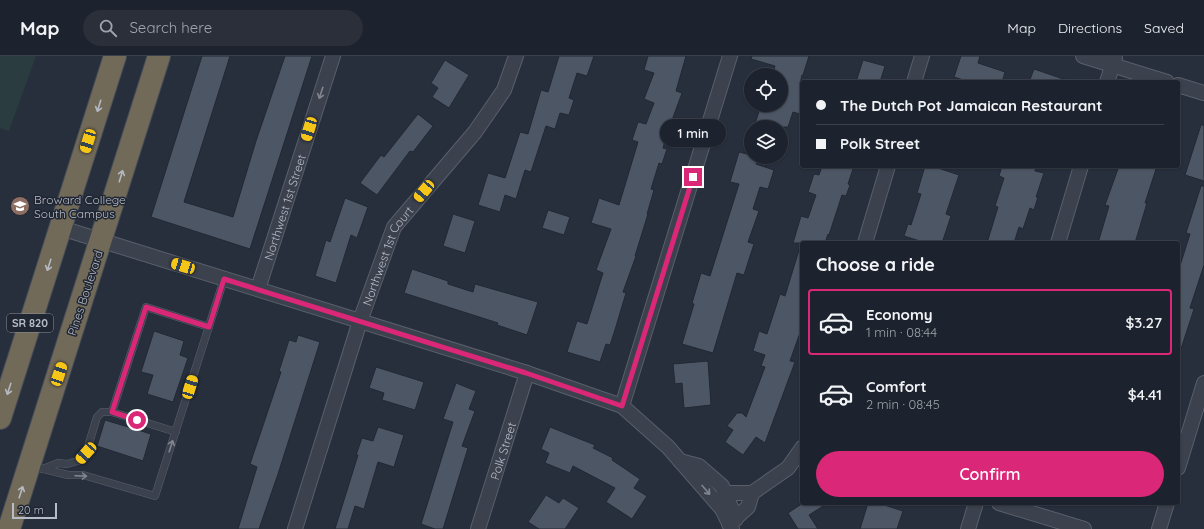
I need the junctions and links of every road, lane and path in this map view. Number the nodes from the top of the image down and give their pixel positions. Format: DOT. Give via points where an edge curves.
graph roads {
  1 [pos="115,56"];
  2 [pos="159,56"];
  3 [pos="333,56"];
  4 [pos="516,56"];
  5 [pos="730,56"];
  6 [pos="922,56"];
  7 [pos="1083,56"];
  8 [pos="1114,60"];
  9 [pos="915,80"];
  10 [pos="1108,80"];
  11 [pos="1162,80"];
  12 [pos="1180,86"];
  13 [pos="1204,93"];
  14 [pos="887,168"];
  15 [pos="1080,168"];
  16 [pos="61,228"];
  17 [pos="101,240"];
  18 [pos="866,241"];
  19 [pos="1059,241"];
  20 [pos="224,279"];
  21 [pos="258,289"];
  22 [pos="360,321"];
  23 [pos="209,327"];
  24 [pos="526,373"];
  25 [pos="1204,383"];
  26 [pos="622,406"];
  27 [pos="112,412"];
  28 [pos="0,418"];
  29 [pos="176,432"];
  30 [pos="800,451"];
  31 [pos="680,461"];
  32 [pos="1180,461"];
  33 [pos="36,467"];
  34 [pos="725,493"];
  35 [pos="752,493"];
  36 [pos="975,505"];
  37 [pos="1006,505"];
  38 [pos="1166,505"];
  39 [pos="734,525"];
  40 [pos="9,529"];
  41 [pos="295,529"];
  42 [pos="478,529"];
  43 [pos="968,529"];
  44 [pos="1084,529"];
  45 [pos="1160,529"];
  1 -- 16 [label="highway, SR 820, one-way"];
  17 -- 2 [label="highway, Pines Boulevard, one-way"];
  3 -- 21 [label="street, Northwest 1st Street, one-way"];
  4 -- 22 [label="street, Northwest 1st Court" via="504,90 475,132 394,227"];
  5 -- 26 [label="street"];
  6 -- 9 [label="street"];
  7 -- 8 [label="street"];
  8 -- 10 [label="street"];
  8 -- 11 [label="street"];
  12 -- 13 [label="street"];
  14 -- 18 [label="street"];
  15 -- 19 [label="street"];
  16 -- 17 [label="street"];
  16 -- 28 [label="highway, SR 820, one-way"];
  17 -- 20 [label="street"];
  17 -- 33 [label="highway, Pines Boulevard"];
  20 -- 21 [label="street"];
  20 -- 23 [label="lane"];
  21 -- 22 [label="street"];
  22 -- 24 [label="street"];
  22 -- 41 [label="street, Northwest 1st Court"];
  23 -- 27 [label="lane" via="146,307"];
  23 -- 29 [label="lane"];
  24 -- 26 [label="street"];
  24 -- 42 [label="street, Polk Street"];
  25 -- 32 [label="street"];
  26 -- 31 [label="street"];
  27 -- 29 [label="lane"];
  27 -- 33 [label="lane" via="102,412 97,417 86,453 81,460"];
  33 -- 29 [label="lane, one-way" via="68,476 82,475 156,496"];
  30 -- 35 [label="street" via="788,468"];
  31 -- 34 [label="street" via="699,466 722,486"];
  31 -- 39 [label="street, one-way"];
  40 -- 33 [label="highway, Pines Boulevard, one-way"];
  34 -- 35 [label="street"];
  34 -- 39 [label="street"];
  35 -- 39 [label="street" via="748,507"];
  36 -- 43 [label="street"];
  37 -- 44 [label="street"];
  38 -- 45 [label="street"];
}
